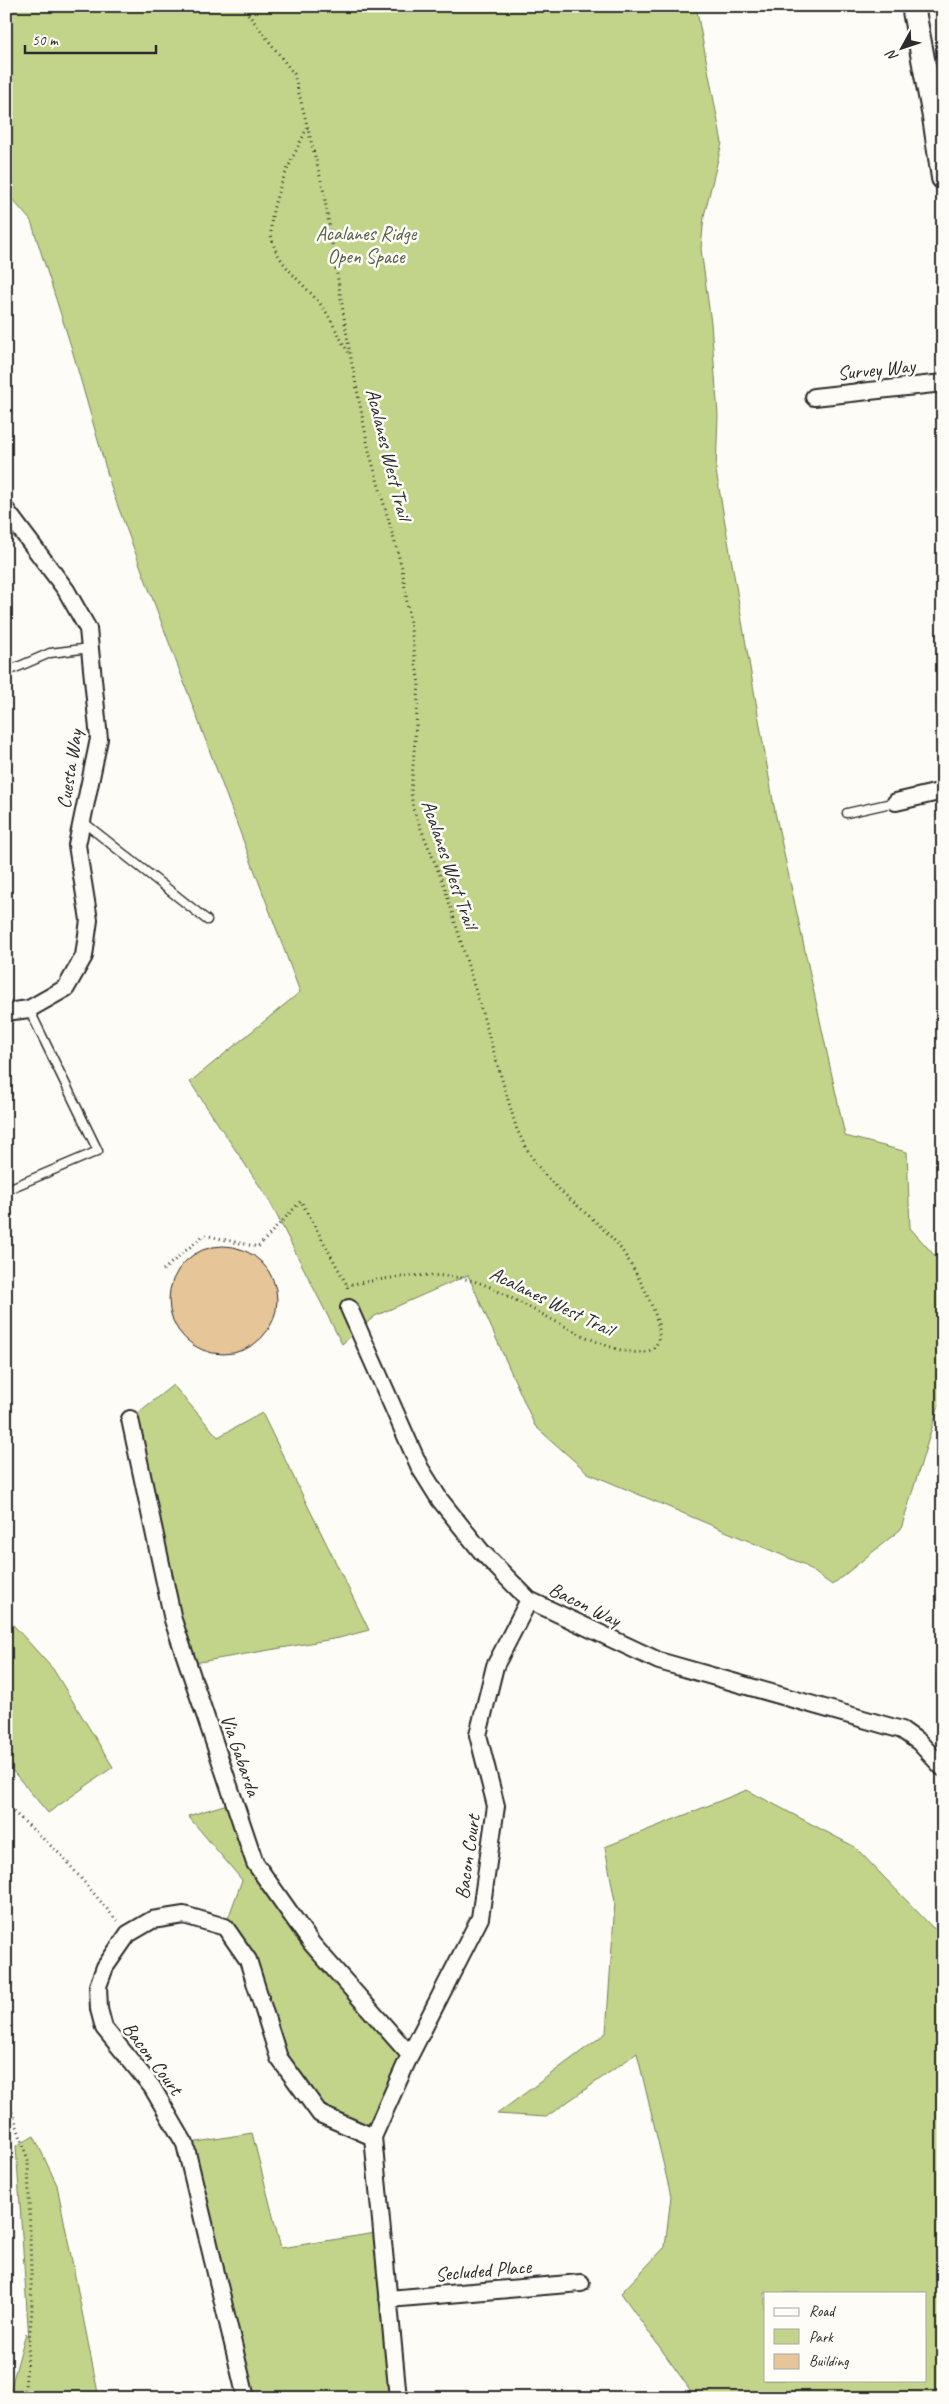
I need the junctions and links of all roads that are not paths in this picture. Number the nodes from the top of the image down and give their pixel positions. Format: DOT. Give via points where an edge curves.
graph roads {
  1 [pos="913,6"];
  2 [pos="939,122"];
  3 [pos="943,178"];
  4 [pos="943,383"];
  5 [pos="814,397"];
  6 [pos="6,510"];
  7 [pos="90,648"];
  8 [pos="6,672"];
  9 [pos="943,791"];
  10 [pos="896,802"];
  11 [pos="847,813"];
  12 [pos="82,821"];
  13 [pos="207,920"];
  14 [pos="29,1009"];
  15 [pos="6,1012"];
  16 [pos="6,1190"];
  17 [pos="349,1308"];
  18 [pos="130,1419"];
  19 [pos="529,1600"];
  20 [pos="943,1768"];
  21 [pos="410,2055"];
  22 [pos="373,2137"];
  23 [pos="581,2283"];
  24 [pos="388,2300"];
  25 [pos="246,2398"];
  26 [pos="398,2398"];
  1 -- 2 [label="street"];
  2 -- 3 [label="street"];
  4 -- 5 [label="street, Survey Way"];
  6 -- 7 [label="street, Cuesta Way" via="66,590 88,629"];
  7 -- 8 [label="lane" via="50,653"];
  7 -- 12 [label="street, Cuesta Way" via="99,739"];
  9 -- 10 [label="street"];
  10 -- 11 [label="lane"];
  12 -- 13 [label="lane"];
  12 -- 14 [label="street, Cuesta Way" via="77,846 89,920 84,956 66,988"];
  14 -- 15 [label="street, Cuesta Way"];
  14 -- 16 [label="lane" via="98,1151"];
  17 -- 19 [label="street, Bacon Way" via="420,1468 440,1500 481,1551"];
  18 -- 21 [label="street, Via Gabarda" via="173,1620 254,1863 312,1944"];
  19 -- 20 [label="street, Bacon Way" via="659,1661 902,1730 920,1742"];
  19 -- 21 [label="street, Bacon Court" via="495,1666 478,1735 496,1806 480,1918"];
  21 -- 22 [label="street, Bacon Court"];
  22 -- 24 [label="street, Bacon Court"];
  22 -- 25 [label="street, Bacon Court" via="320,2114 279,2058 248,1960 225,1927 184,1914 152,1920 128,1934 105,1967 98,1986 99,2009 104,2028 152,2087 185,2144"];
  23 -- 24 [label="street, Secluded Place"];
  24 -- 26 [label="street, Bacon Court"];
}
